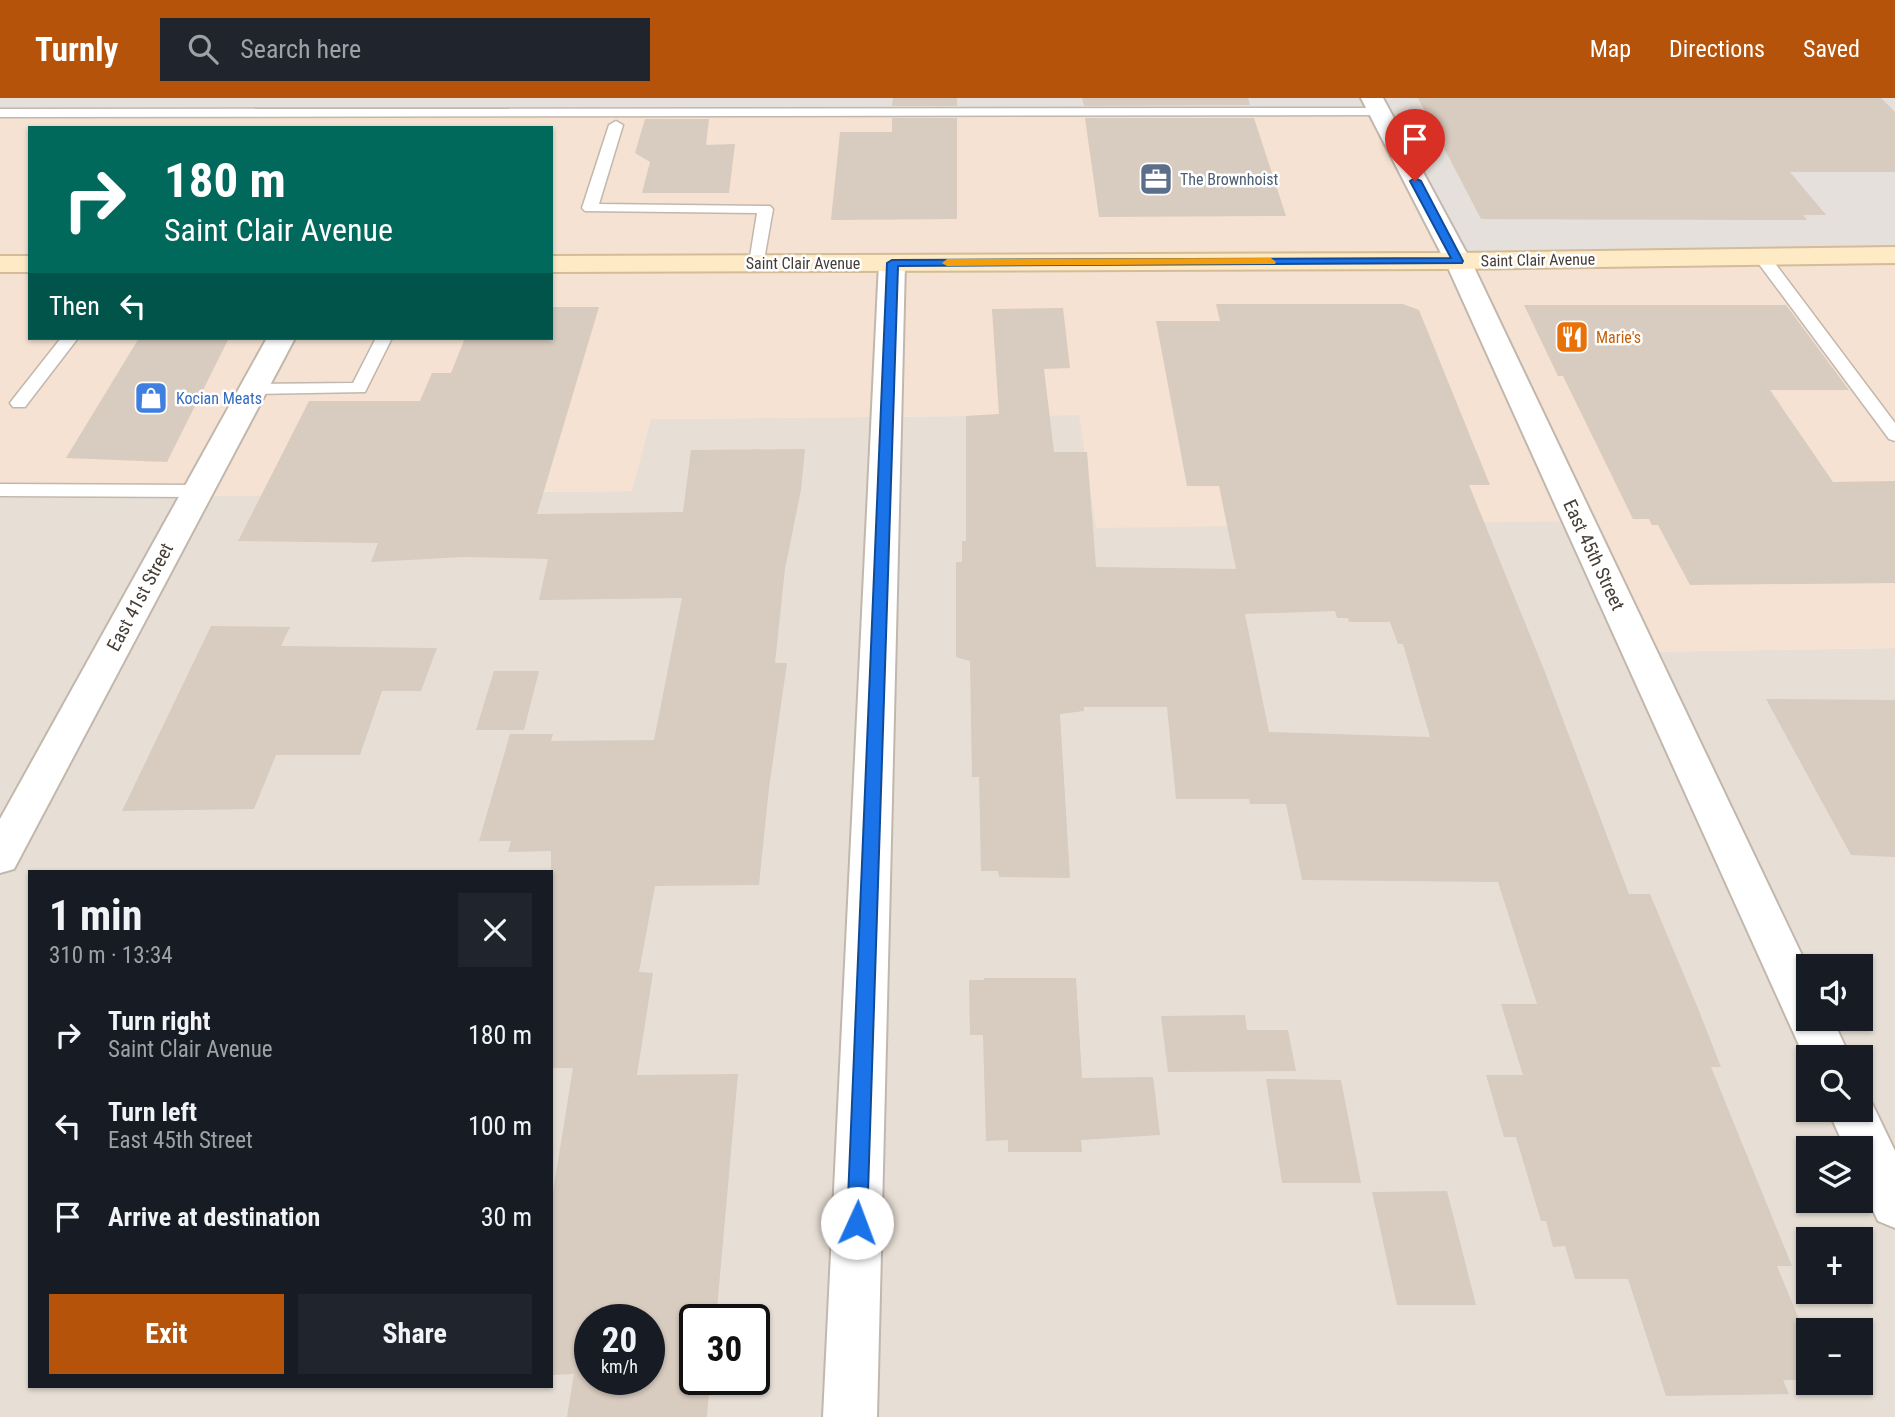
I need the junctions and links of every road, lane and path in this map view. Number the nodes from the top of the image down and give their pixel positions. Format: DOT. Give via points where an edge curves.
graph roads {
  1 [pos="1375,104"];
  2 [pos="0,113"];
  3 [pos="616,125"];
  4 [pos="1895,255"];
  5 [pos="1762,257"];
  6 [pos="1458,261"];
  7 [pos="757,263"];
  8 [pos="892,263"];
  9 [pos="0,264"];
  10 [pos="28,264"];
  11 [pos="553,264"];
  12 [pos="68,340"];
  13 [pos="280,340"];
  14 [pos="383,340"];
  15 [pos="253,389"];
  16 [pos="19,403"];
  17 [pos="1895,435"];
  18 [pos="0,490"];
  19 [pos="198,491"];
  20 [pos="0,857"];
  21 [pos="1796,989"];
  22 [pos="1858,1122"];
  23 [pos="1895,1203"];
  24 [pos="850,1417"];
  1 -- 2 [label="lane"];
  1 -- 6 [label="street, East 45th Street"];
  3 -- 7 [label="lane" via="590,208 765,209"];
  4 -- 5 [label="main road, Saint Clair Avenue"];
  5 -- 6 [label="main road, Saint Clair Avenue"];
  5 -- 17 [label="lane"];
  6 -- 8 [label="main road, Saint Clair Avenue"];
  6 -- 21 [label="street, East 45th Street"];
  7 -- 8 [label="main road, Saint Clair Avenue"];
  7 -- 11 [label="main road, Saint Clair Avenue"];
  8 -- 24 [label="street"];
  9 -- 10 [label="main road"];
  12 -- 16 [label="lane"];
  13 -- 15 [label="street, East 41st Street"];
  14 -- 15 [label="lane" via="359,388"];
  15 -- 19 [label="street, East 41st Street"];
  18 -- 19 [label="lane"];
  19 -- 20 [label="street, East 41st Street"];
  22 -- 23 [label="street"];
}
